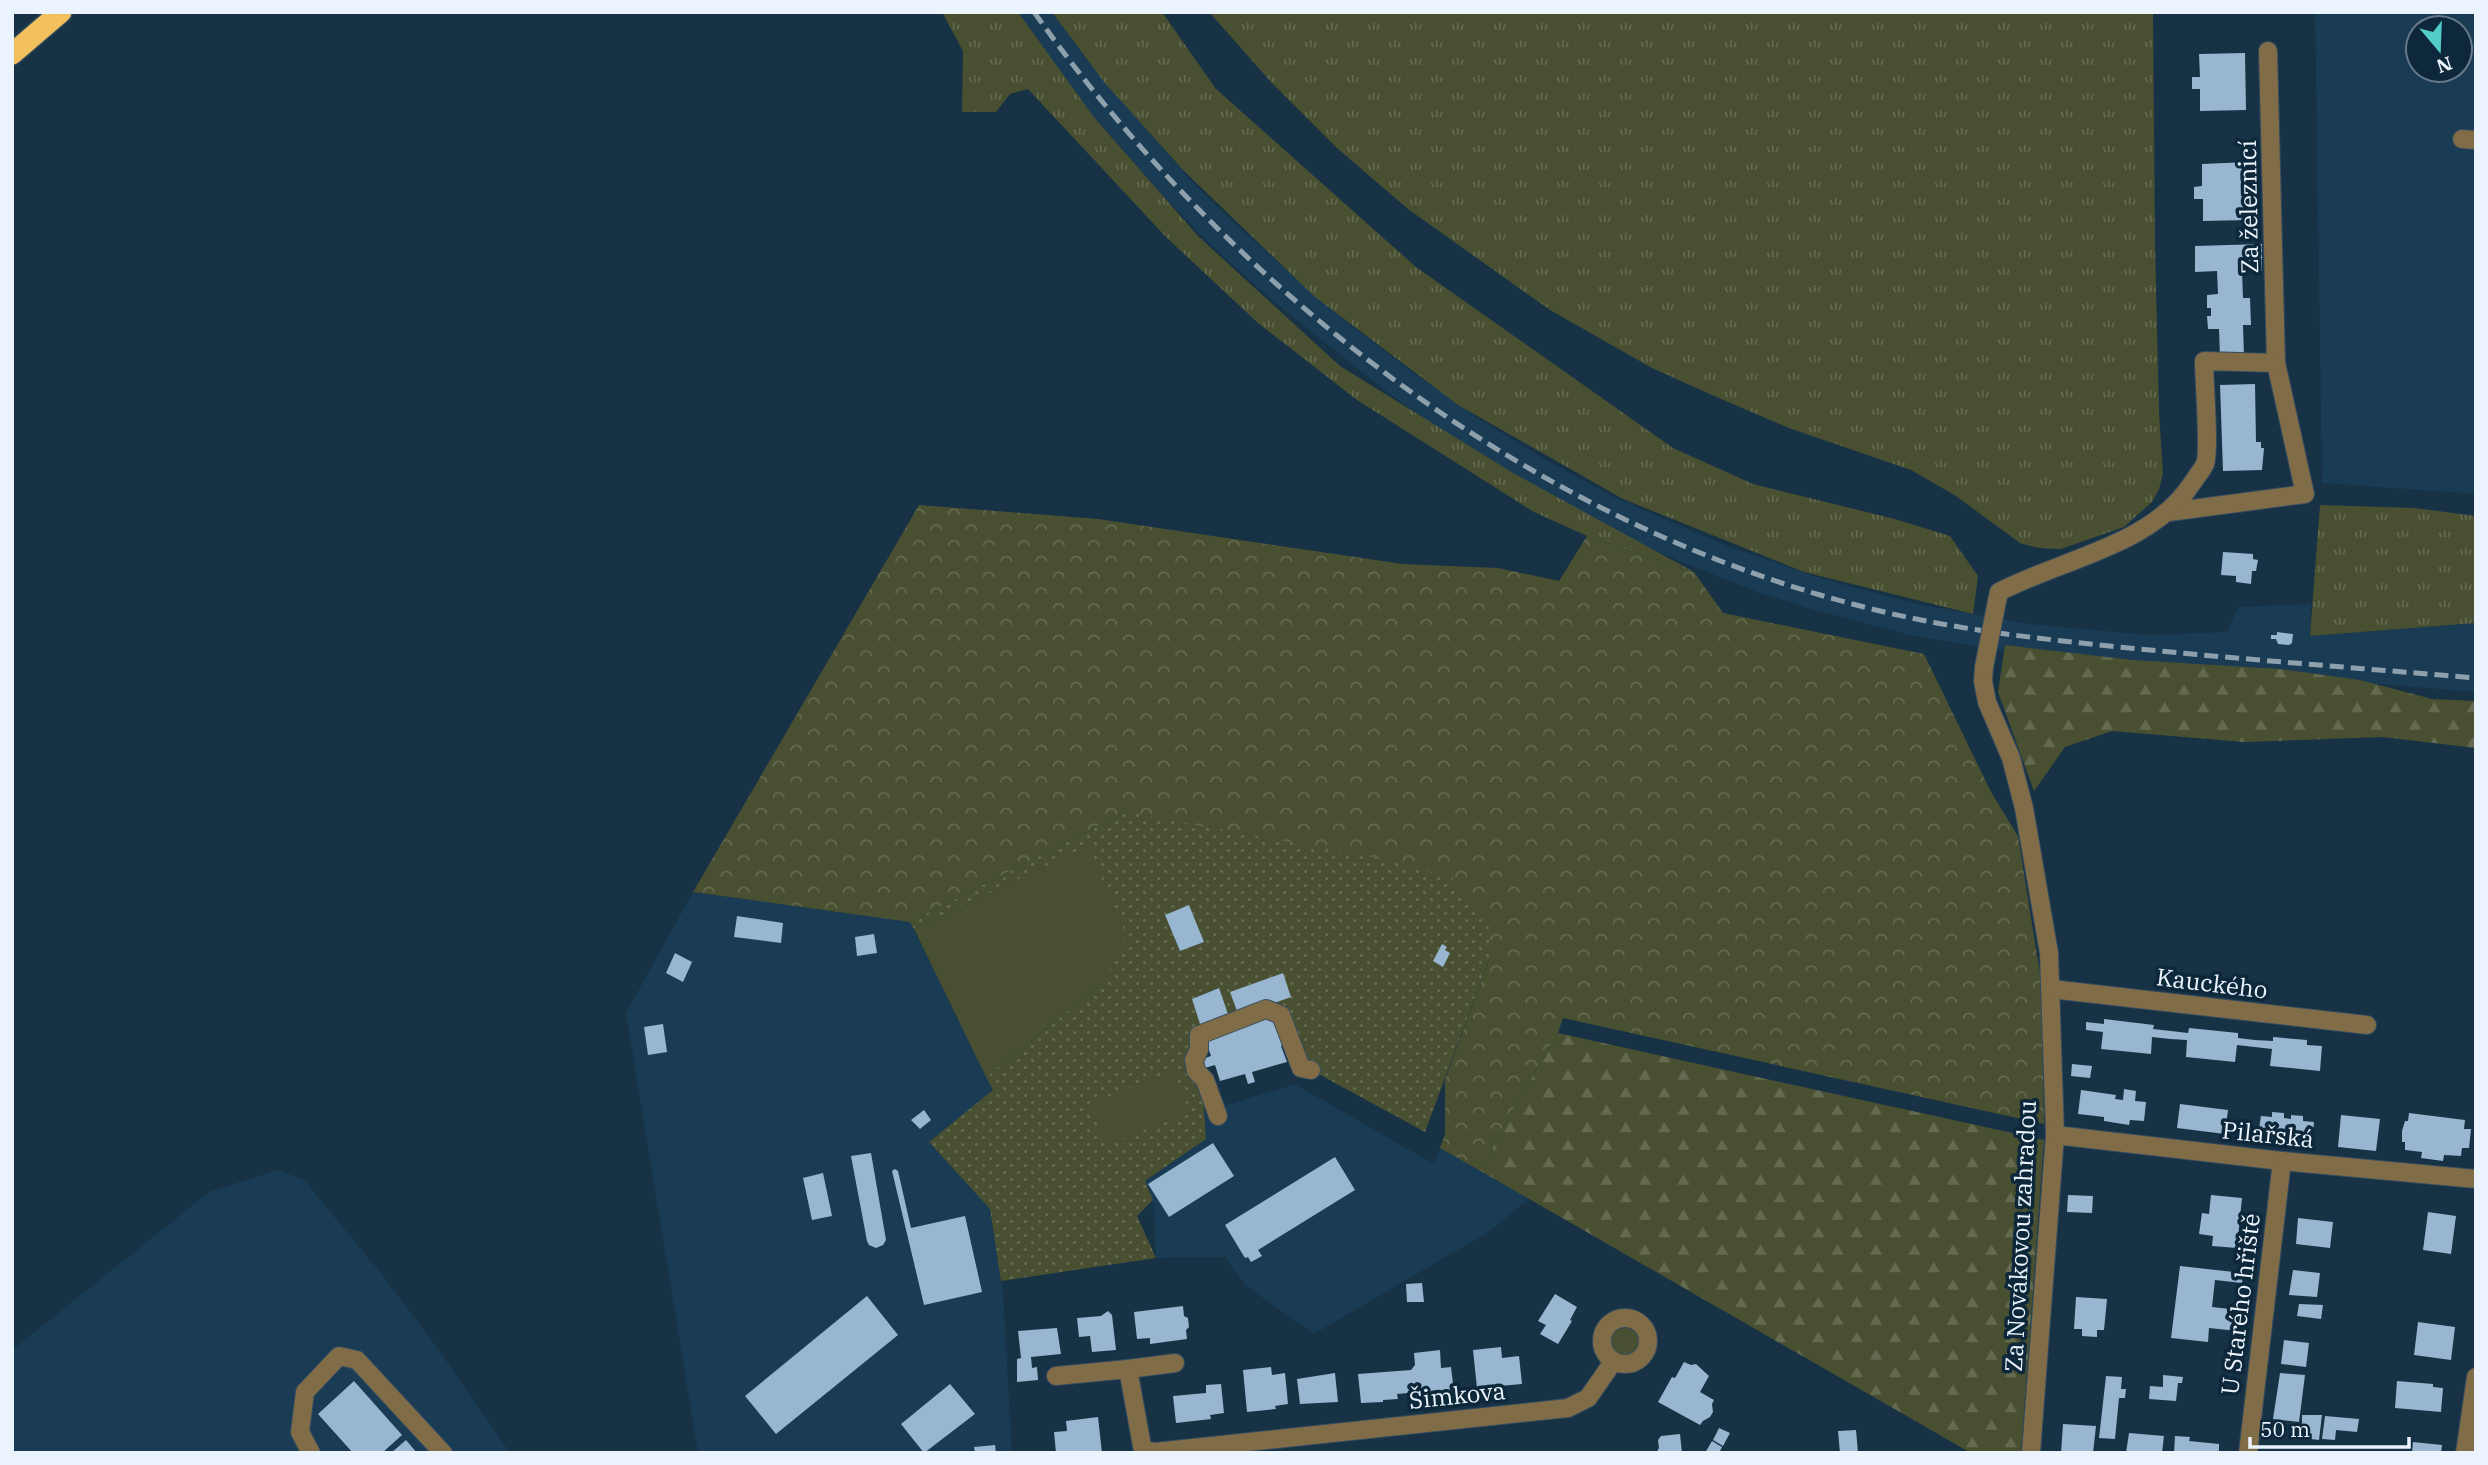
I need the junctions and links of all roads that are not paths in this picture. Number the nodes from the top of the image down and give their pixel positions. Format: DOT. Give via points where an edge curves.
graph roads {
  1 [pos="61,12"];
  2 [pos="2268,51"];
  3 [pos="14,53"];
  4 [pos="2276,363"];
  5 [pos="2169,512"];
  6 [pos="2051,989"];
  7 [pos="2367,1025"];
  8 [pos="1311,1070"];
  9 [pos="1218,1116"];
  10 [pos="2055,1135"];
  11 [pos="2281,1161"];
  12 [pos="2476,1179"];
  13 [pos="1613,1362"];
  14 [pos="1175,1363"];
  15 [pos="1128,1369"];
  16 [pos="1056,1376"];
  17 [pos="2476,1377"];
  18 [pos="1285,1446"];
  19 [pos="311,1453"];
  20 [pos="443,1453"];
  21 [pos="2031,1453"];
  22 [pos="2248,1453"];
  23 [pos="2465,1453"];
  1 -- 3 [label="highway"];
  2 -- 4 [label="street, Za železnicí"];
  4 -- 5 [label="street" via="2204,361 2206,462"];
  4 -- 5 [label="street, Za železnicí" via="2305,494"];
  5 -- 6 [label="street, Za Novákovou zahradou, bridge" via="2122,542 1999,592 1983,681 2024,808"];
  6 -- 7 [label="street, Kauckého"];
  6 -- 10 [label="street, Za Novákovou zahradou"];
  8 -- 9 [label="street" via="1301,1068 1281,1015 1266,1009 1199,1035 1196,1071 1205,1080"];
  10 -- 11 [label="street, Pilařská"];
  10 -- 21 [label="street, Za Novákovou zahradou"];
  11 -- 12 [label="street, Pilařská"];
  11 -- 22 [label="street, U Starého hřiště"];
  13 -- 18 [label="street, Šimkova" via="1588,1398 1568,1408"];
  14 -- 15 [label="street"];
  15 -- 16 [label="street"];
  15 -- 18 [label="street, Šimkova" via="1144,1450"];
  17 -- 23 [label="street"];
  19 -- 20 [label="street" via="300,1432 305,1392 339,1356 357,1360"];
}
